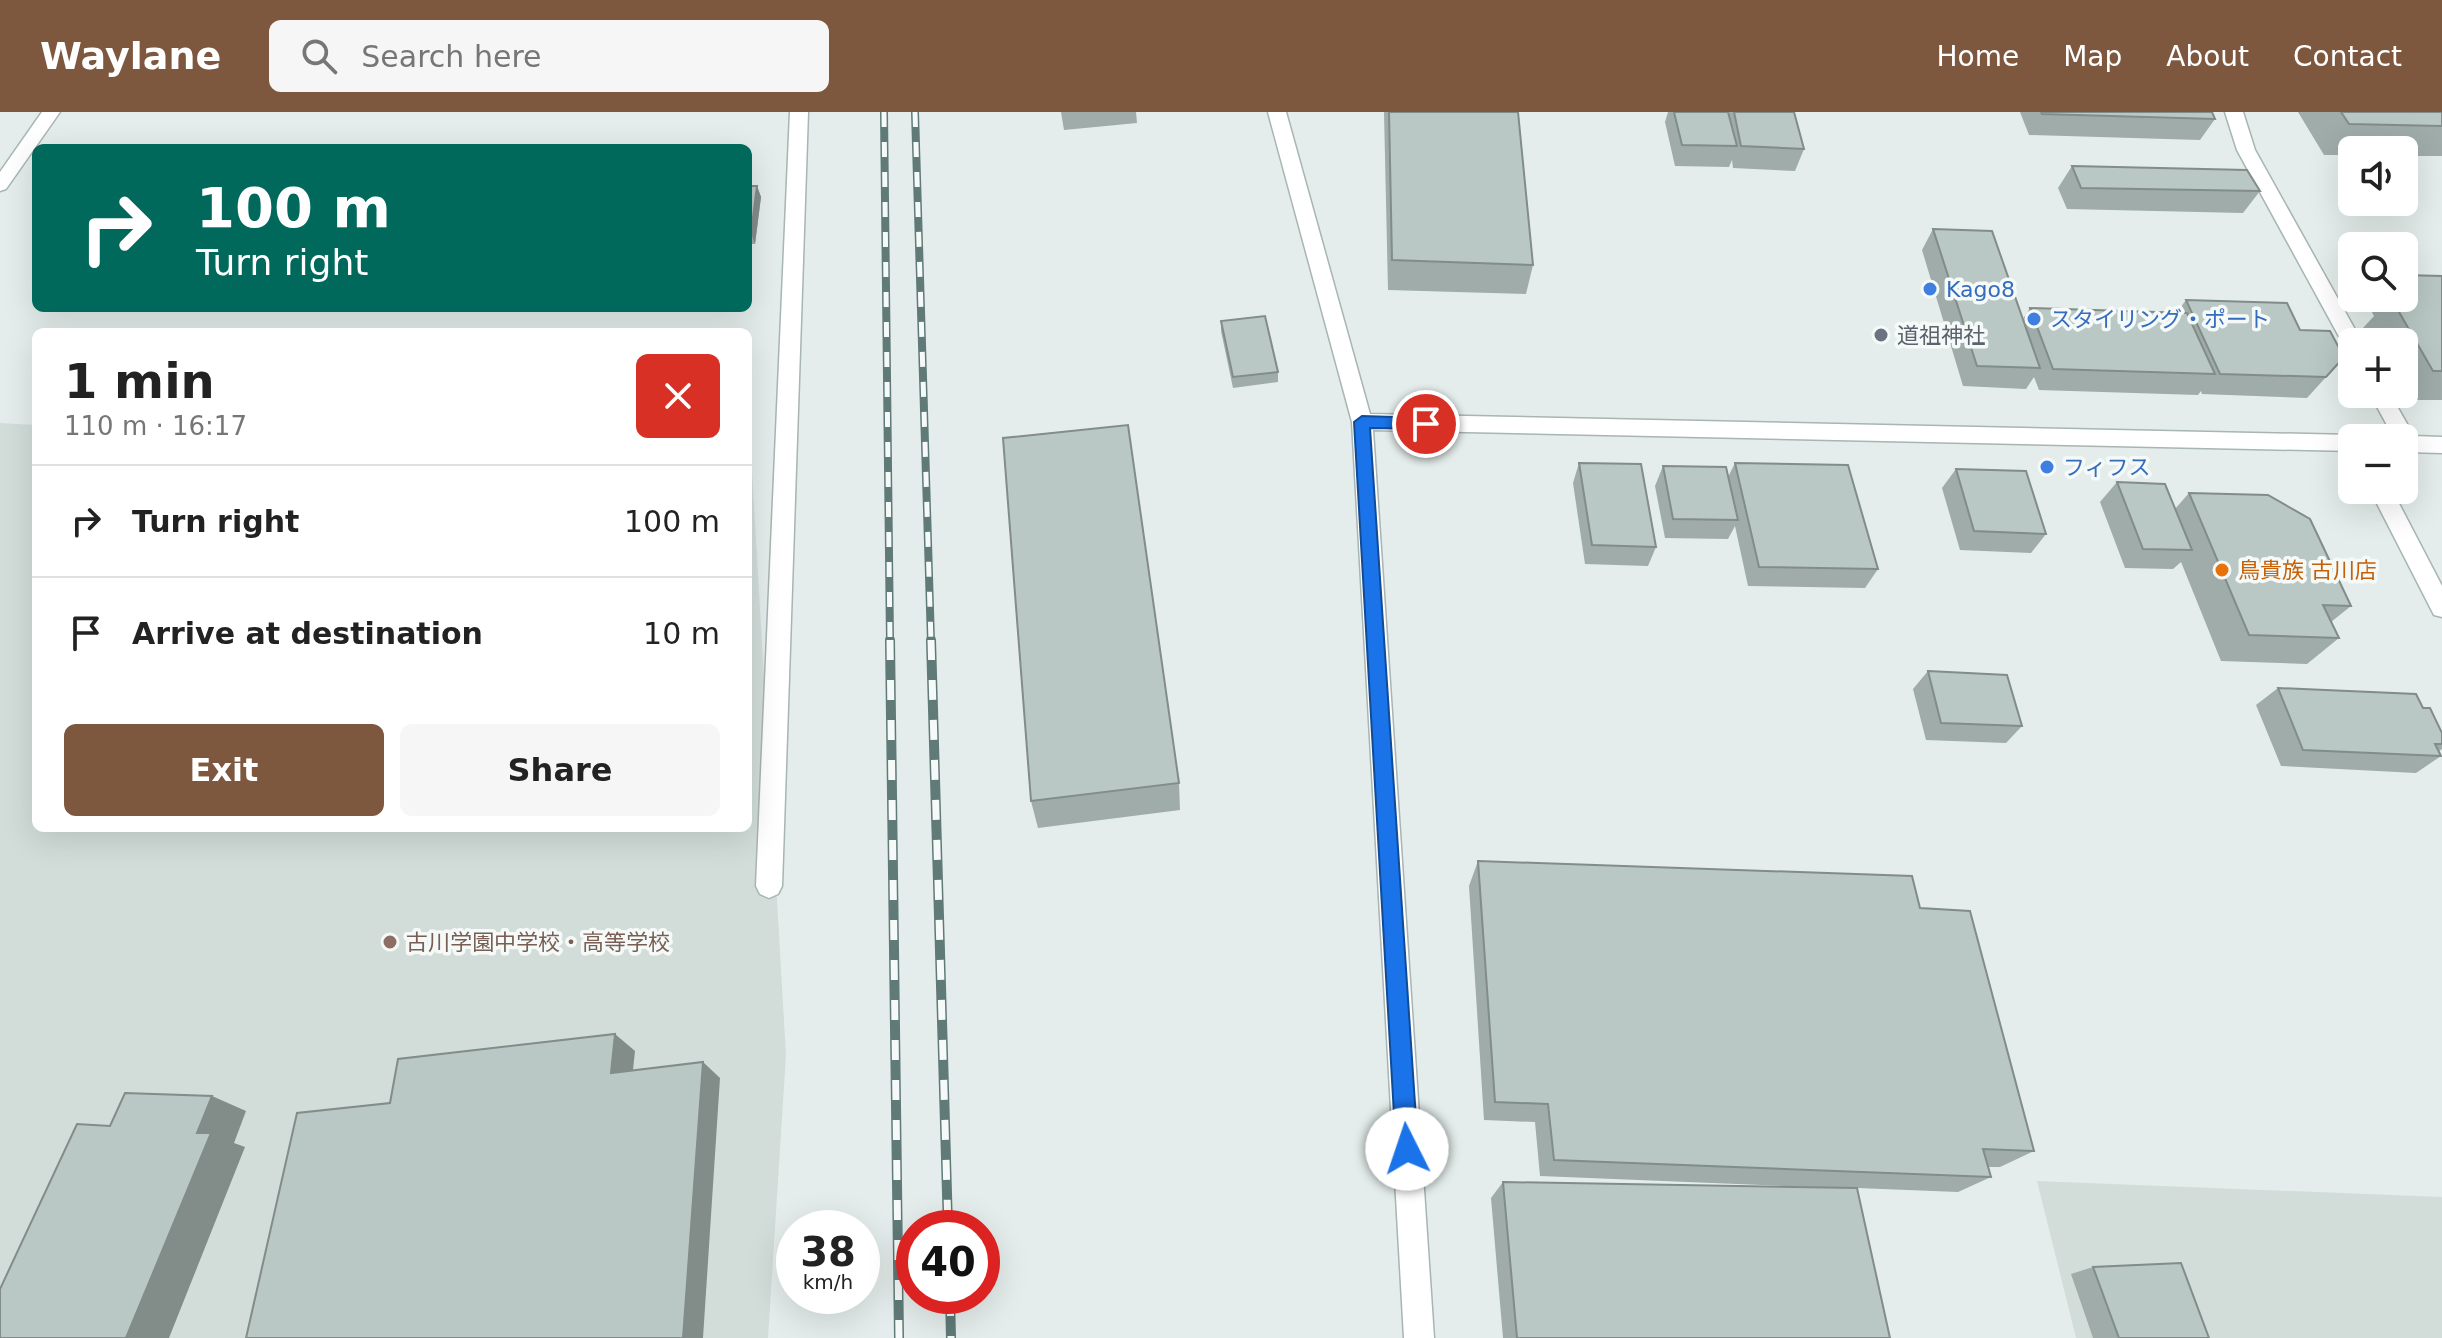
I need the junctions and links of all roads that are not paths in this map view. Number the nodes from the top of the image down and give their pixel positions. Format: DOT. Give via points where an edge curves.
graph roads {
  1 [pos="51,112"];
  2 [pos="799,112"];
  3 [pos="1277,112"];
  4 [pos="2234,112"];
  5 [pos="0,185"];
  6 [pos="2344,328"];
  7 [pos="1362,422"];
  8 [pos="2338,443"];
  9 [pos="2418,444"];
  10 [pos="2442,445"];
  11 [pos="2388,504"];
  12 [pos="2442,608"];
  13 [pos="769,886"];
  14 [pos="1419,1338"];
  1 -- 5 [label="street"];
  2 -- 13 [label="street"];
  3 -- 7 [label="street"];
  4 -- 6 [label="street" via="2246,150"];
  7 -- 8 [label="street"];
  7 -- 14 [label="street"];
  9 -- 10 [label="street"];
  11 -- 12 [label="street"];
}
